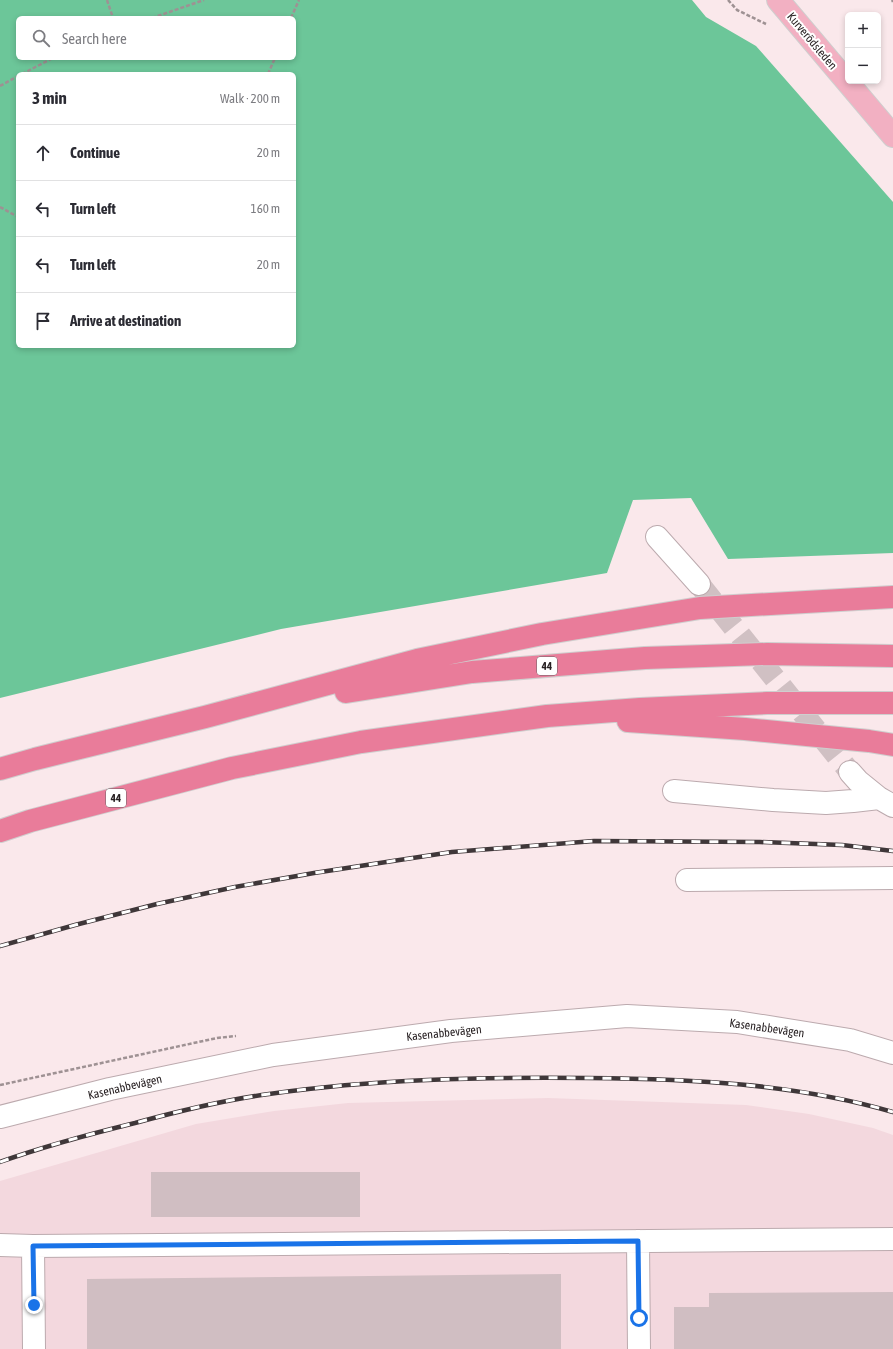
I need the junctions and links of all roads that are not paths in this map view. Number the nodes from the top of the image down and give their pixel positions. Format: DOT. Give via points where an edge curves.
graph roads {
  1 [pos="778,0"];
  2 [pos="893,136"];
  3 [pos="656,537"];
  4 [pos="699,584"];
  5 [pos="893,597"];
  6 [pos="893,656"];
  7 [pos="893,703"];
  8 [pos="547,716"];
  9 [pos="205,717"];
  10 [pos="893,745"];
  11 [pos="0,769"];
  12 [pos="850,772"];
  13 [pos="674,791"];
  14 [pos="886,802"];
  15 [pos="0,831"];
  16 [pos="893,878"];
  17 [pos="687,880"];
  18 [pos="893,1052"];
  19 [pos="0,1117"];
  20 [pos="893,1239"];
  21 [pos="638,1241"];
  22 [pos="0,1245"];
  23 [pos="33,1246"];
  24 [pos="34,1349"];
  25 [pos="639,1349"];
  1 -- 2 [label="main road, Kurverödsleden"];
  3 -- 4 [label="street"];
  5 -- 9 [label="highway" via="700,608 542,634 418,660"];
  6 -- 9 [label="highway, 44" via="767,654 645,658 480,672 335,693"];
  7 -- 8 [label="highway, 44" via="759,703"];
  8 -- 10 [label="highway" via="745,729"];
  8 -- 15 [label="highway, 44" via="362,742 240,766"];
  9 -- 11 [label="highway, 44"];
  12 -- 14 [label="street"];
  13 -- 14 [label="street" via="826,803"];
  16 -- 17 [label="street"];
  18 -- 19 [label="street, Kasenabbevägen" via="850,1040 737,1022 627,1016 451,1031 273,1055 110,1089"];
  20 -- 21 [label="street"];
  21 -- 23 [label="street"];
  21 -- 25 [label="street"];
  22 -- 23 [label="street"];
  23 -- 24 [label="street"];
}
